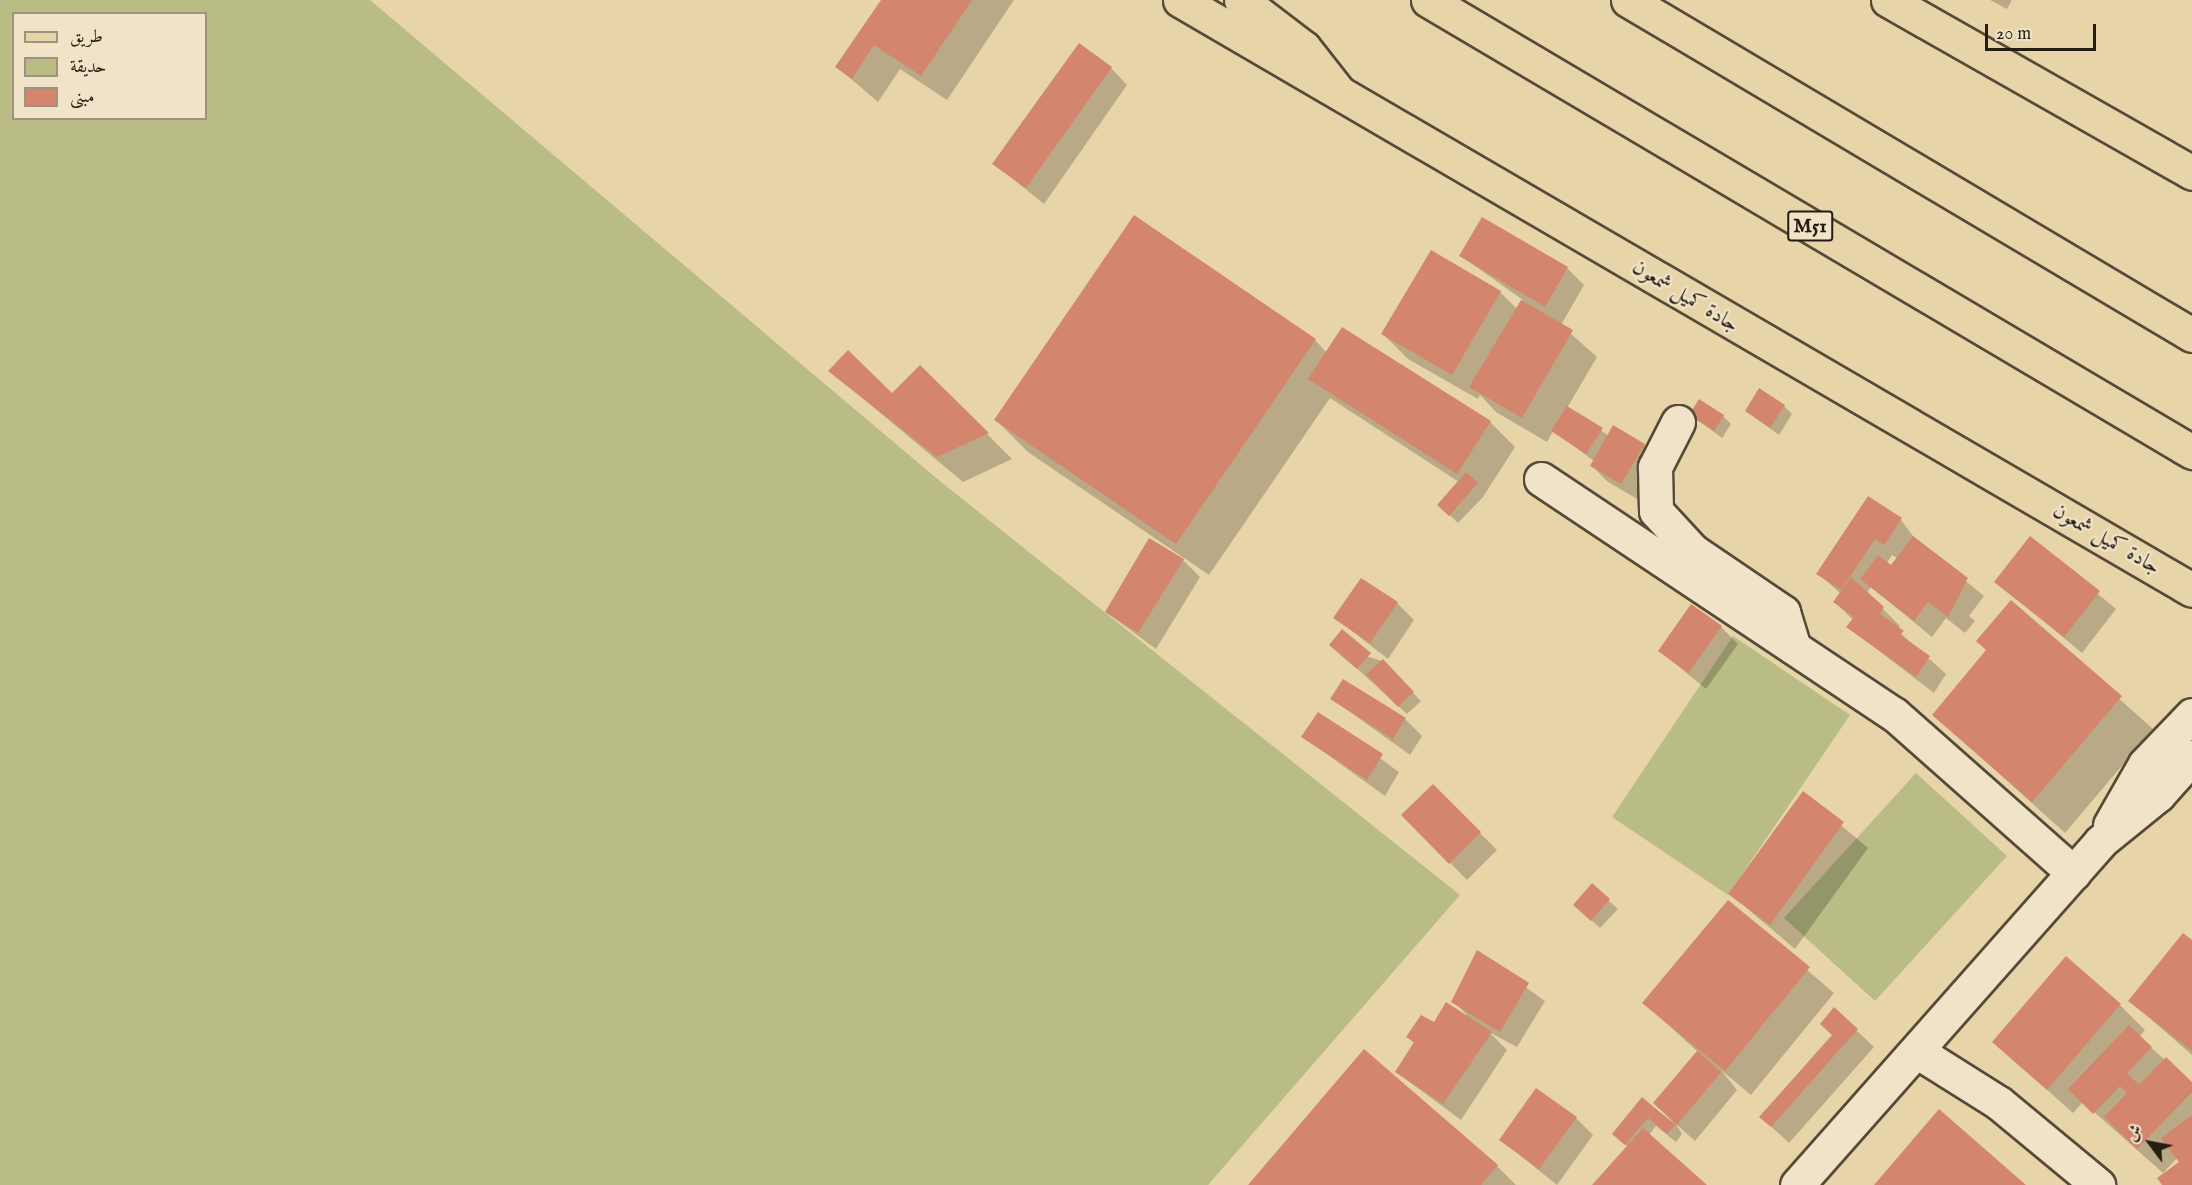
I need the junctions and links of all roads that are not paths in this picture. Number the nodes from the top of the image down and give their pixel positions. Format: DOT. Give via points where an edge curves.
graph roads {
  1 [pos="1180,0"];
  2 [pos="1241,0"];
  3 [pos="1428,0"];
  4 [pos="1628,0"];
  5 [pos="1888,0"];
  6 [pos="1337,90"];
  7 [pos="2192,173"];
  8 [pos="2192,335"];
  9 [pos="1678,422"];
  10 [pos="2192,453"];
  11 [pos="1541,479"];
  12 [pos="2192,590"];
  13 [pos="1794,647"];
  14 [pos="2192,715"];
  15 [pos="2192,757"];
  16 [pos="2100,842"];
  17 [pos="2074,873"];
  18 [pos="1918,1052"];
  19 [pos="1797,1185"];
  20 [pos="2098,1185"];
  1 -- 6 [label="main road, جادة كميل شمعون"];
  2 -- 6 [label="main road" via="1304,48"];
  3 -- 10 [label="main road, M51"];
  4 -- 8 [label="main road"];
  5 -- 7 [label="main road"];
  6 -- 12 [label="main road, جادة كميل شمعون"];
  9 -- 13 [label="street" via="1655,467 1656,510 1693,551 1784,612"];
  11 -- 13 [label="street"];
  13 -- 17 [label="street" via="1894,714"];
  14 -- 16 [label="street" via="2145,764"];
  15 -- 16 [label="street" via="2158,795"];
  16 -- 17 [label="street"];
  17 -- 18 [label="street"];
  18 -- 19 [label="street"];
  18 -- 20 [label="street" via="1999,1103"];
}
